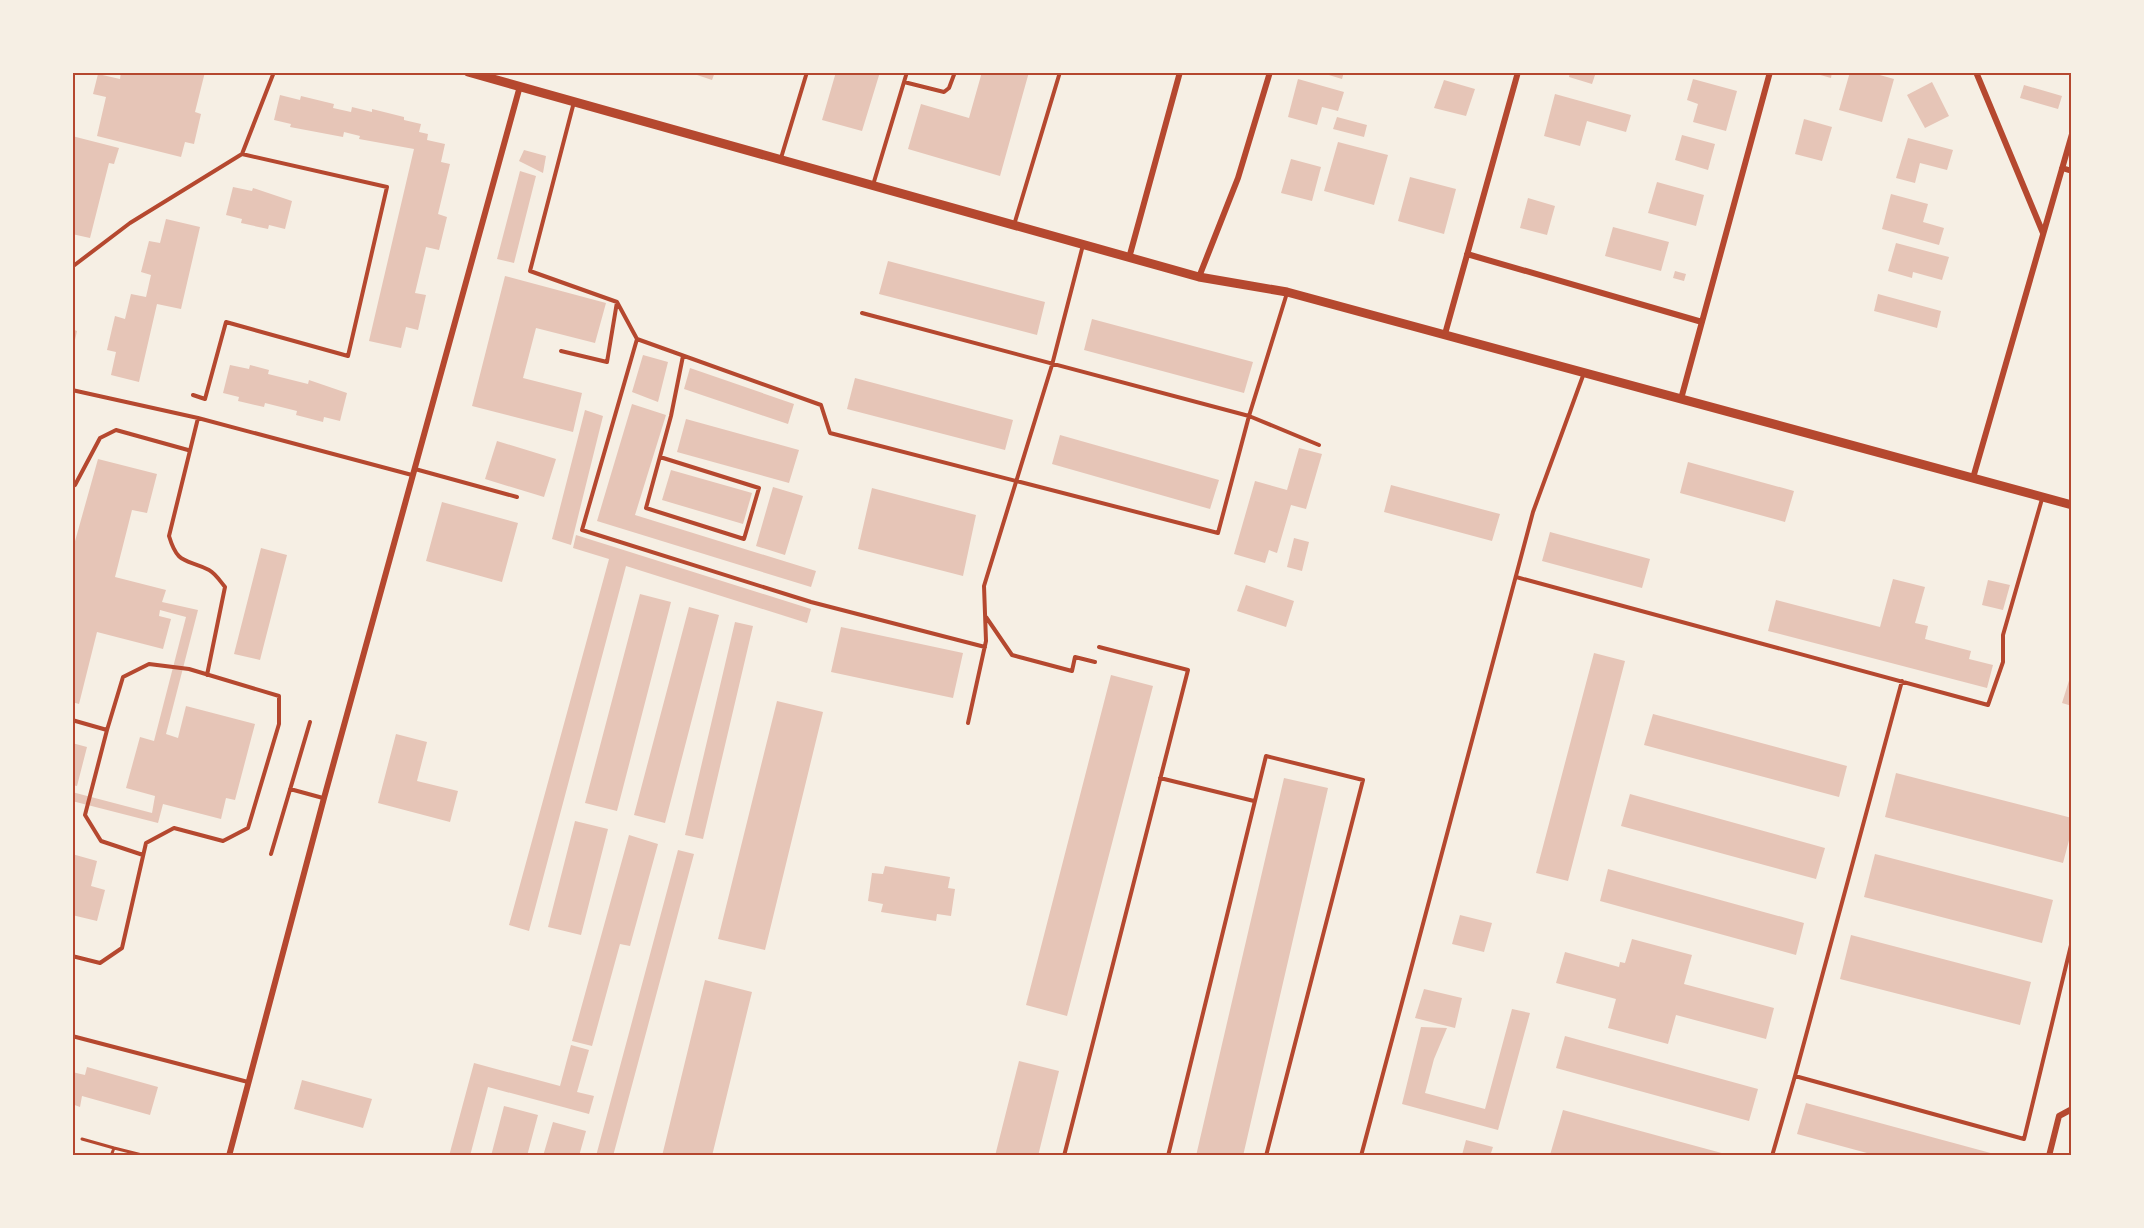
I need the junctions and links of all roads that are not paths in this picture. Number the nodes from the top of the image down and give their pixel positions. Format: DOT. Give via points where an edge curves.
graph roads {
  1 [pos="274,72"];
  2 [pos="468,72"];
  3 [pos="807,72"];
  4 [pos="907,72"];
  5 [pos="955,72"];
  6 [pos="1060,72"];
  7 [pos="1180,72"];
  8 [pos="1270,72"];
  9 [pos="1518,72"];
  10 [pos="1770,72"];
  11 [pos="1976,72"];
  12 [pos="904,82"];
  13 [pos="520,87"];
  14 [pos="574,102"];
  15 [pos="2072,134"];
  16 [pos="243,154"];
  17 [pos="781,160"];
  18 [pos="2062,168"];
  19 [pos="2072,171"];
  20 [pos="873,186"];
  21 [pos="1014,225"];
  22 [pos="2043,233"];
  23 [pos="1083,245"];
  24 [pos="1467,254"];
  25 [pos="1130,258"];
  26 [pos="72,267"];
  27 [pos="1199,277"];
  28 [pos="1287,292"];
  29 [pos="617,302"];
  30 [pos="862,313"];
  31 [pos="1702,321"];
  32 [pos="1445,334"];
  33 [pos="637,339"];
  34 [pos="561,351"];
  35 [pos="683,356"];
  36 [pos="1053,365"];
  37 [pos="1584,372"];
  38 [pos="72,390"];
  39 [pos="193,395"];
  40 [pos="1680,399"];
  41 [pos="1249,416"];
  42 [pos="198,417"];
  43 [pos="1319,445"];
  44 [pos="188,450"];
  45 [pos="660,457"];
  46 [pos="414,472"];
  47 [pos="1973,478"];
  48 [pos="1016,481"];
  49 [pos="72,486"];
  50 [pos="517,497"];
  51 [pos="2043,497"];
  52 [pos="2072,505"];
  53 [pos="1516,577"];
  54 [pos="985,616"];
  55 [pos="985,647"];
  56 [pos="1099,647"];
  57 [pos="1095,662"];
  58 [pos="207,675"];
  59 [pos="1902,681"];
  60 [pos="72,720"];
  61 [pos="310,722"];
  62 [pos="968,723"];
  63 [pos="107,730"];
  64 [pos="1160,778"];
  65 [pos="290,789"];
  66 [pos="324,798"];
  67 [pos="1254,801"];
  68 [pos="271,854"];
  69 [pos="143,855"];
  70 [pos="2072,941"];
  71 [pos="72,956"];
  72 [pos="72,1036"];
  73 [pos="1795,1076"];
  74 [pos="248,1082"];
  75 [pos="2072,1109"];
  76 [pos="229,1156"];
  77 [pos="1064,1156"];
  78 [pos="1168,1156"];
  79 [pos="1266,1156"];
  80 [pos="1360,1156"];
  81 [pos="1772,1156"];
  82 [pos="2049,1156"];
  1 -- 16 [label="lane"];
  2 -- 13 [label="street"];
  3 -- 17 [label="lane"];
  4 -- 12 [label="lane"];
  5 -- 12 [label="lane" via="944,92"];
  6 -- 21 [label="lane"];
  7 -- 25 [label="street"];
  8 -- 27 [label="street" via="1238,178"];
  9 -- 24 [label="street"];
  10 -- 31 [label="street"];
  11 -- 22 [label="street"];
  12 -- 20 [label="lane"];
  13 -- 14 [label="street"];
  13 -- 46 [label="street"];
  14 -- 17 [label="street"];
  14 -- 29 [label="lane" via="530,271"];
  15 -- 18 [label="street"];
  16 -- 26 [label="lane" via="130,223"];
  16 -- 39 [label="lane" via="387,187 348,356 226,322 205,399"];
  17 -- 20 [label="street"];
  18 -- 19 [label="street"];
  18 -- 22 [label="street"];
  20 -- 21 [label="street"];
  21 -- 23 [label="street"];
  22 -- 47 [label="street"];
  23 -- 25 [label="street"];
  23 -- 36 [label="lane"];
  24 -- 31 [label="street"];
  24 -- 32 [label="street"];
  25 -- 27 [label="street"];
  27 -- 28 [label="street"];
  28 -- 32 [label="street"];
  28 -- 41 [label="lane"];
  29 -- 33 [label="lane"];
  29 -- 34 [label="lane" via="606,362"];
  30 -- 36 [label="lane"];
  31 -- 40 [label="street"];
  32 -- 37 [label="street"];
  33 -- 35 [label="lane"];
  33 -- 55 [label="lane" via="582,530 811,602"];
  35 -- 45 [label="lane"];
  35 -- 48 [label="lane" via="820,405 830,433"];
  36 -- 41 [label="lane"];
  36 -- 48 [label="lane"];
  37 -- 40 [label="street"];
  37 -- 53 [label="lane" via="1533,512"];
  38 -- 42 [label="lane"];
  40 -- 47 [label="street"];
  41 -- 43 [label="lane"];
  41 -- 48 [label="lane" via="1218,533"];
  42 -- 44 [label="lane"];
  42 -- 46 [label="lane"];
  44 -- 49 [label="lane" via="116,430 100,438"];
  44 -- 58 [label="lane" via="169,536 174,552 187,563 211,570 225,587"];
  45 -- 45 [label="lane" via="646,508 744,538 759,488"];
  46 -- 50 [label="lane"];
  46 -- 66 [label="street"];
  47 -- 51 [label="street"];
  48 -- 54 [label="lane" via="984,586"];
  51 -- 52 [label="street"];
  51 -- 59 [label="lane" via="2003,635 2003,662 1988,705"];
  53 -- 59 [label="lane"];
  53 -- 80 [label="lane"];
  54 -- 55 [label="lane"];
  54 -- 57 [label="lane" via="1012,655 1072,671 1075,657"];
  55 -- 62 [label="lane"];
  56 -- 64 [label="lane" via="1188,670"];
  58 -- 63 [label="lane" via="149,664 123,677"];
  58 -- 69 [label="lane" via="279,696 279,724 248,828 223,841 174,828 146,843"];
  59 -- 73 [label="lane"];
  60 -- 63 [label="lane"];
  61 -- 65 [label="lane"];
  63 -- 69 [label="lane" via="85,815 101,841"];
  64 -- 67 [label="lane"];
  64 -- 77 [label="lane"];
  65 -- 66 [label="lane"];
  65 -- 68 [label="lane"];
  66 -- 74 [label="street"];
  67 -- 78 [label="lane"];
  67 -- 79 [label="lane" via="1266,756 1363,780"];
  69 -- 71 [label="lane" via="122,948 100,963"];
  70 -- 73 [label="lane" via="2024,1139"];
  72 -- 74 [label="lane"];
  73 -- 81 [label="lane"];
  74 -- 76 [label="street"];
  75 -- 82 [label="street" via="2060,1116"];
}
